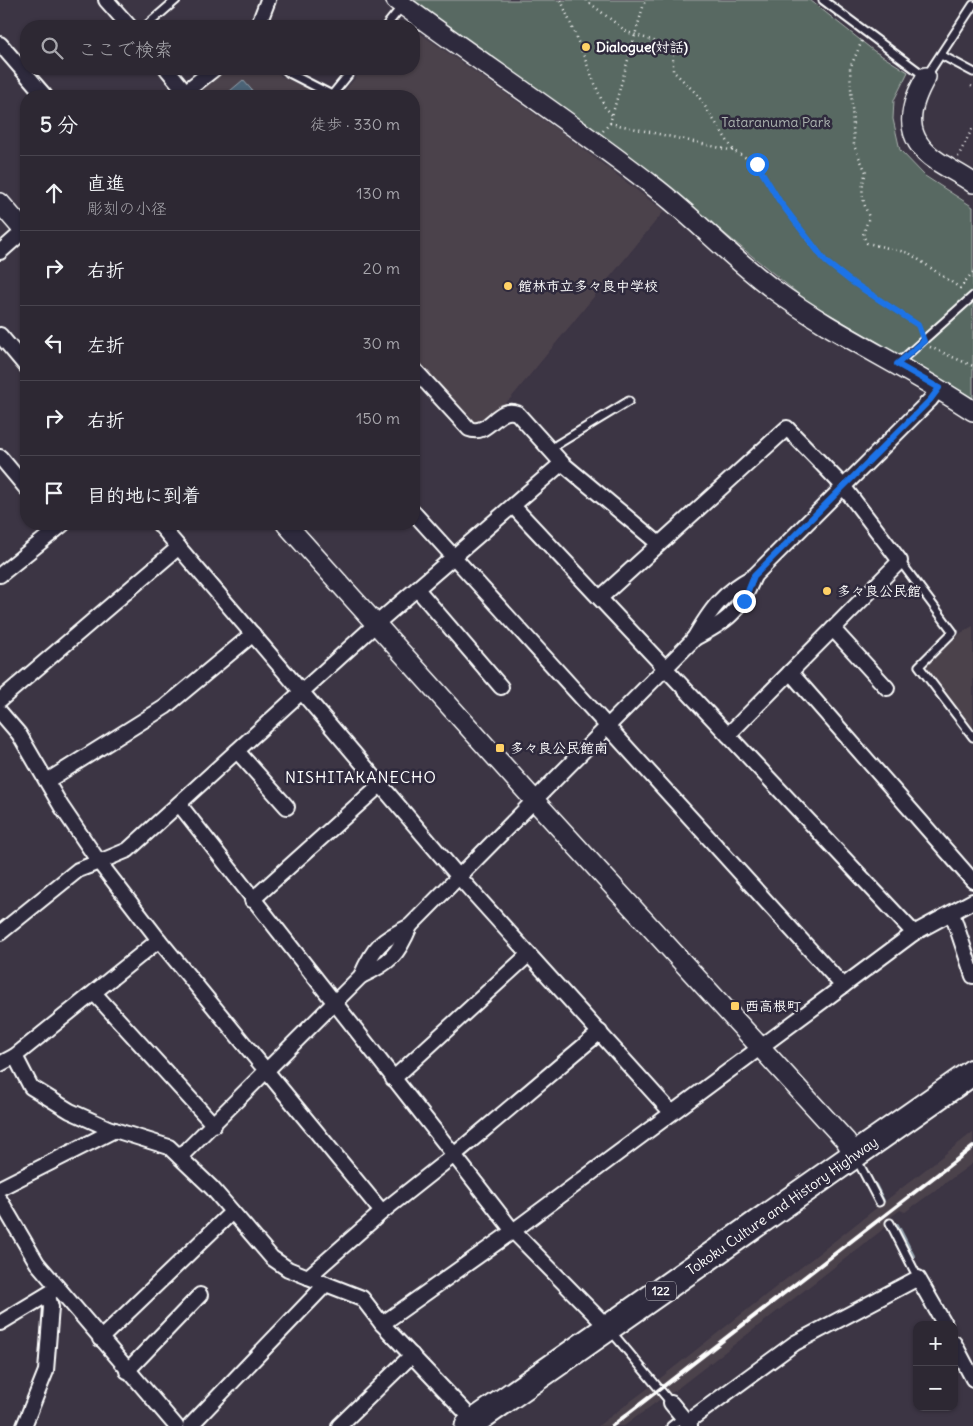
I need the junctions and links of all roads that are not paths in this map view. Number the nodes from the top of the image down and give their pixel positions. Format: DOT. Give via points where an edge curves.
graph roads {
  1 [pos="106,0"];
  2 [pos="176,0"];
  3 [pos="268,0"];
  4 [pos="823,0"];
  5 [pos="400,3"];
  6 [pos="973,5"];
  7 [pos="124,20"];
  8 [pos="153,20"];
  9 [pos="260,20"];
  10 [pos="390,20"];
  11 [pos="0,44"];
  12 [pos="941,55"];
  13 [pos="20,67"];
  14 [pos="973,72"];
  15 [pos="27,75"];
  16 [pos="171,75"];
  17 [pos="207,75"];
  18 [pos="293,75"];
  19 [pos="348,75"];
  20 [pos="926,77"];
  21 [pos="40,90"];
  22 [pos="182,90"];
  23 [pos="191,90"];
  24 [pos="322,90"];
  25 [pos="336,90"];
  26 [pos="973,184"];
  27 [pos="0,203"];
  28 [pos="20,225"];
  29 [pos="20,236"];
  30 [pos="0,252"];
  31 [pos="973,296"];
  32 [pos="0,335"];
  33 [pos="20,359"];
  34 [pos="897,364"];
  35 [pos="420,376"];
  36 [pos="939,388"];
  37 [pos="629,401"];
  38 [pos="973,411"];
  39 [pos="550,451"];
  40 [pos="0,457"];
  41 [pos="562,463"];
  42 [pos="20,481"];
  43 [pos="843,486"];
  44 [pos="513,506"];
  45 [pos="420,520"];
  46 [pos="54,530"];
  47 [pos="164,530"];
  48 [pos="291,530"];
  49 [pos="659,544"];
  50 [pos="179,547"];
  51 [pos="453,556"];
  52 [pos="900,562"];
  53 [pos="0,574"];
  54 [pos="417,589"];
  55 [pos="600,598"];
  56 [pos="376,624"];
  57 [pos="833,629"];
  58 [pos="253,634"];
  59 [pos="664,668"];
  60 [pos="790,672"];
  61 [pos="501,687"];
  62 [pos="887,688"];
  63 [pos="302,691"];
  64 [pos="0,700"];
  65 [pos="0,712"];
  66 [pos="607,728"];
  67 [pos="728,735"];
  68 [pos="973,737"];
  69 [pos="237,751"];
  70 [pos="47,781"];
  71 [pos="380,785"];
  72 [pos="535,801"];
  73 [pos="179,804"];
  74 [pos="287,807"];
  75 [pos="99,862"];
  76 [pos="459,877"];
  77 [pos="973,881"];
  78 [pos="252,900"];
  79 [pos="973,902"];
  80 [pos="952,913"];
  81 [pos="0,933"];
  82 [pos="914,933"];
  83 [pos="160,940"];
  84 [pos="528,955"];
  85 [pos="973,976"];
  86 [pos="843,986"];
  87 [pos="94,993"];
  88 [pos="334,1003"];
  89 [pos="600,1032"];
  90 [pos="761,1047"];
  91 [pos="15,1056"];
  92 [pos="0,1064"];
  93 [pos="267,1072"];
  94 [pos="973,1072"];
  95 [pos="393,1079"];
  96 [pos="672,1112"];
  97 [pos="214,1125"];
  98 [pos="115,1130"];
  99 [pos="454,1155"];
  100 [pos="854,1155"];
  101 [pos="180,1157"];
  102 [pos="0,1188"];
  103 [pos="0,1200"];
  104 [pos="879,1202"];
  105 [pos="232,1212"];
  106 [pos="382,1212"];
  107 [pos="890,1223"];
  108 [pos="513,1231"];
  109 [pos="308,1277"];
  110 [pos="918,1278"];
  111 [pos="326,1284"];
  112 [pos="52,1292"];
  113 [pos="200,1295"];
  114 [pos="943,1321"];
  115 [pos="0,1323"];
  116 [pos="382,1324"];
  117 [pos="609,1329"];
  118 [pos="100,1339"];
  119 [pos="958,1350"];
  120 [pos="412,1355"];
  121 [pos="127,1371"];
  122 [pos="973,1378"];
  123 [pos="671,1403"];
  124 [pos="687,1422"];
  125 [pos="471,1423"];
  126 [pos="24,1426"];
  127 [pos="176,1426"];
  128 [pos="190,1426"];
  129 [pos="339,1426"];
  130 [pos="671,1426"];
  1 -- 7 [label="street"];
  2 -- 8 [label="lane"];
  3 -- 9 [label="street"];
  4 -- 20 [label="lane"];
  5 -- 10 [label="lane"];
  5 -- 34 [label="street" via="596,141 772,288"];
  6 -- 12 [label="lane"];
  11 -- 13 [label="street"];
  12 -- 14 [label="lane"];
  12 -- 20 [label="lane"];
  15 -- 21 [label="street"];
  16 -- 22 [label="street"];
  17 -- 23 [label="street"];
  18 -- 24 [label="lane"];
  19 -- 25 [label="lane"];
  20 -- 26 [label="street" via="911,108 910,122 914,134 927,153"];
  27 -- 28 [label="street"];
  29 -- 30 [label="street"];
  31 -- 34 [label="lane"];
  32 -- 33 [label="street"];
  34 -- 36 [label="street"];
  35 -- 39 [label="street" via="469,429 481,431 510,410 517,413"];
  36 -- 38 [label="street"];
  36 -- 43 [label="street"];
  37 -- 39 [label="lane"];
  39 -- 41 [label="street"];
  40 -- 42 [label="street"];
  41 -- 44 [label="street"];
  41 -- 49 [label="street"];
  43 -- 49 [label="street" via="787,428"];
  43 -- 52 [label="street"];
  43 -- 59 [label="street" via="754,576 744,601 723,624 692,640"];
  44 -- 51 [label="street"];
  44 -- 55 [label="street"];
  45 -- 51 [label="street"];
  46 -- 53 [label="street"];
  47 -- 50 [label="street"];
  48 -- 56 [label="street"];
  49 -- 55 [label="street"];
  50 -- 58 [label="street"];
  50 -- 64 [label="street"];
  51 -- 54 [label="street"];
  51 -- 66 [label="street"];
  52 -- 57 [label="street"];
  52 -- 68 [label="lane" via="953,632 919,666"];
  54 -- 56 [label="street"];
  54 -- 61 [label="street"];
  55 -- 59 [label="street"];
  56 -- 63 [label="street"];
  56 -- 72 [label="street"];
  57 -- 60 [label="street"];
  57 -- 62 [label="street"];
  58 -- 63 [label="street"];
  58 -- 70 [label="street" via="165,707"];
  59 -- 66 [label="street"];
  59 -- 67 [label="street"];
  60 -- 67 [label="street"];
  60 -- 77 [label="street"];
  63 -- 69 [label="street"];
  63 -- 71 [label="street"];
  65 -- 70 [label="street" via="19,734"];
  66 -- 72 [label="street"];
  66 -- 86 [label="street"];
  67 -- 82 [label="street"];
  69 -- 73 [label="street"];
  69 -- 74 [label="street"];
  70 -- 75 [label="street"];
  71 -- 76 [label="street"];
  71 -- 78 [label="street"];
  72 -- 76 [label="street"];
  72 -- 90 [label="street"];
  73 -- 75 [label="street" via="128,850"];
  73 -- 78 [label="street"];
  75 -- 81 [label="street" via="78,870"];
  75 -- 83 [label="street"];
  76 -- 84 [label="street"];
  76 -- 88 [label="street" via="410,926 400,950 384,965 361,976"];
  78 -- 88 [label="street"];
  79 -- 80 [label="street"];
  80 -- 82 [label="street"];
  80 -- 85 [label="street"];
  82 -- 86 [label="street"];
  83 -- 87 [label="street"];
  83 -- 93 [label="street"];
  84 -- 89 [label="street"];
  84 -- 95 [label="street"];
  86 -- 90 [label="street"];
  87 -- 91 [label="street"];
  87 -- 97 [label="street"];
  88 -- 93 [label="street"];
  88 -- 95 [label="street"];
  89 -- 96 [label="street"];
  89 -- 99 [label="street"];
  90 -- 96 [label="street"];
  90 -- 100 [label="street" via="846,1141"];
  91 -- 92 [label="street"];
  91 -- 98 [label="street" via="31,1087 70,1111"];
  93 -- 97 [label="street"];
  93 -- 106 [label="street"];
  94 -- 100 [label="highway, Tokoku Culture and History Highway / 122"];
  95 -- 99 [label="street"];
  96 -- 108 [label="street"];
  97 -- 101 [label="street"];
  98 -- 101 [label="street" via="169,1147"];
  98 -- 102 [label="street"];
  99 -- 106 [label="street"];
  99 -- 108 [label="street"];
  100 -- 104 [label="lane"];
  100 -- 117 [label="highway, Tokoku Culture and History Highway / 122"];
  101 -- 105 [label="street"];
  103 -- 112 [label="street"];
  105 -- 109 [label="street" via="272,1258"];
  105 -- 118 [label="street"];
  106 -- 109 [label="street"];
  107 -- 110 [label="lane"];
  108 -- 116 [label="street"];
  108 -- 117 [label="street"];
  109 -- 111 [label="street"];
  110 -- 114 [label="street"];
  110 -- 124 [label="street" via="795,1343"];
  111 -- 116 [label="street" via="362,1298"];
  111 -- 128 [label="street"];
  112 -- 115 [label="street"];
  112 -- 118 [label="street"];
  112 -- 126 [label="street" via="46,1371"];
  113 -- 121 [label="street"];
  116 -- 120 [label="street"];
  117 -- 123 [label="lane"];
  117 -- 125 [label="highway, Tokoku Culture and History Highway / 122"];
  118 -- 121 [label="street"];
  119 -- 122 [label="street"];
  120 -- 125 [label="street"];
  120 -- 129 [label="street"];
  121 -- 127 [label="street"];
  123 -- 124 [label="street"];
  124 -- 130 [label="lane"];
}
